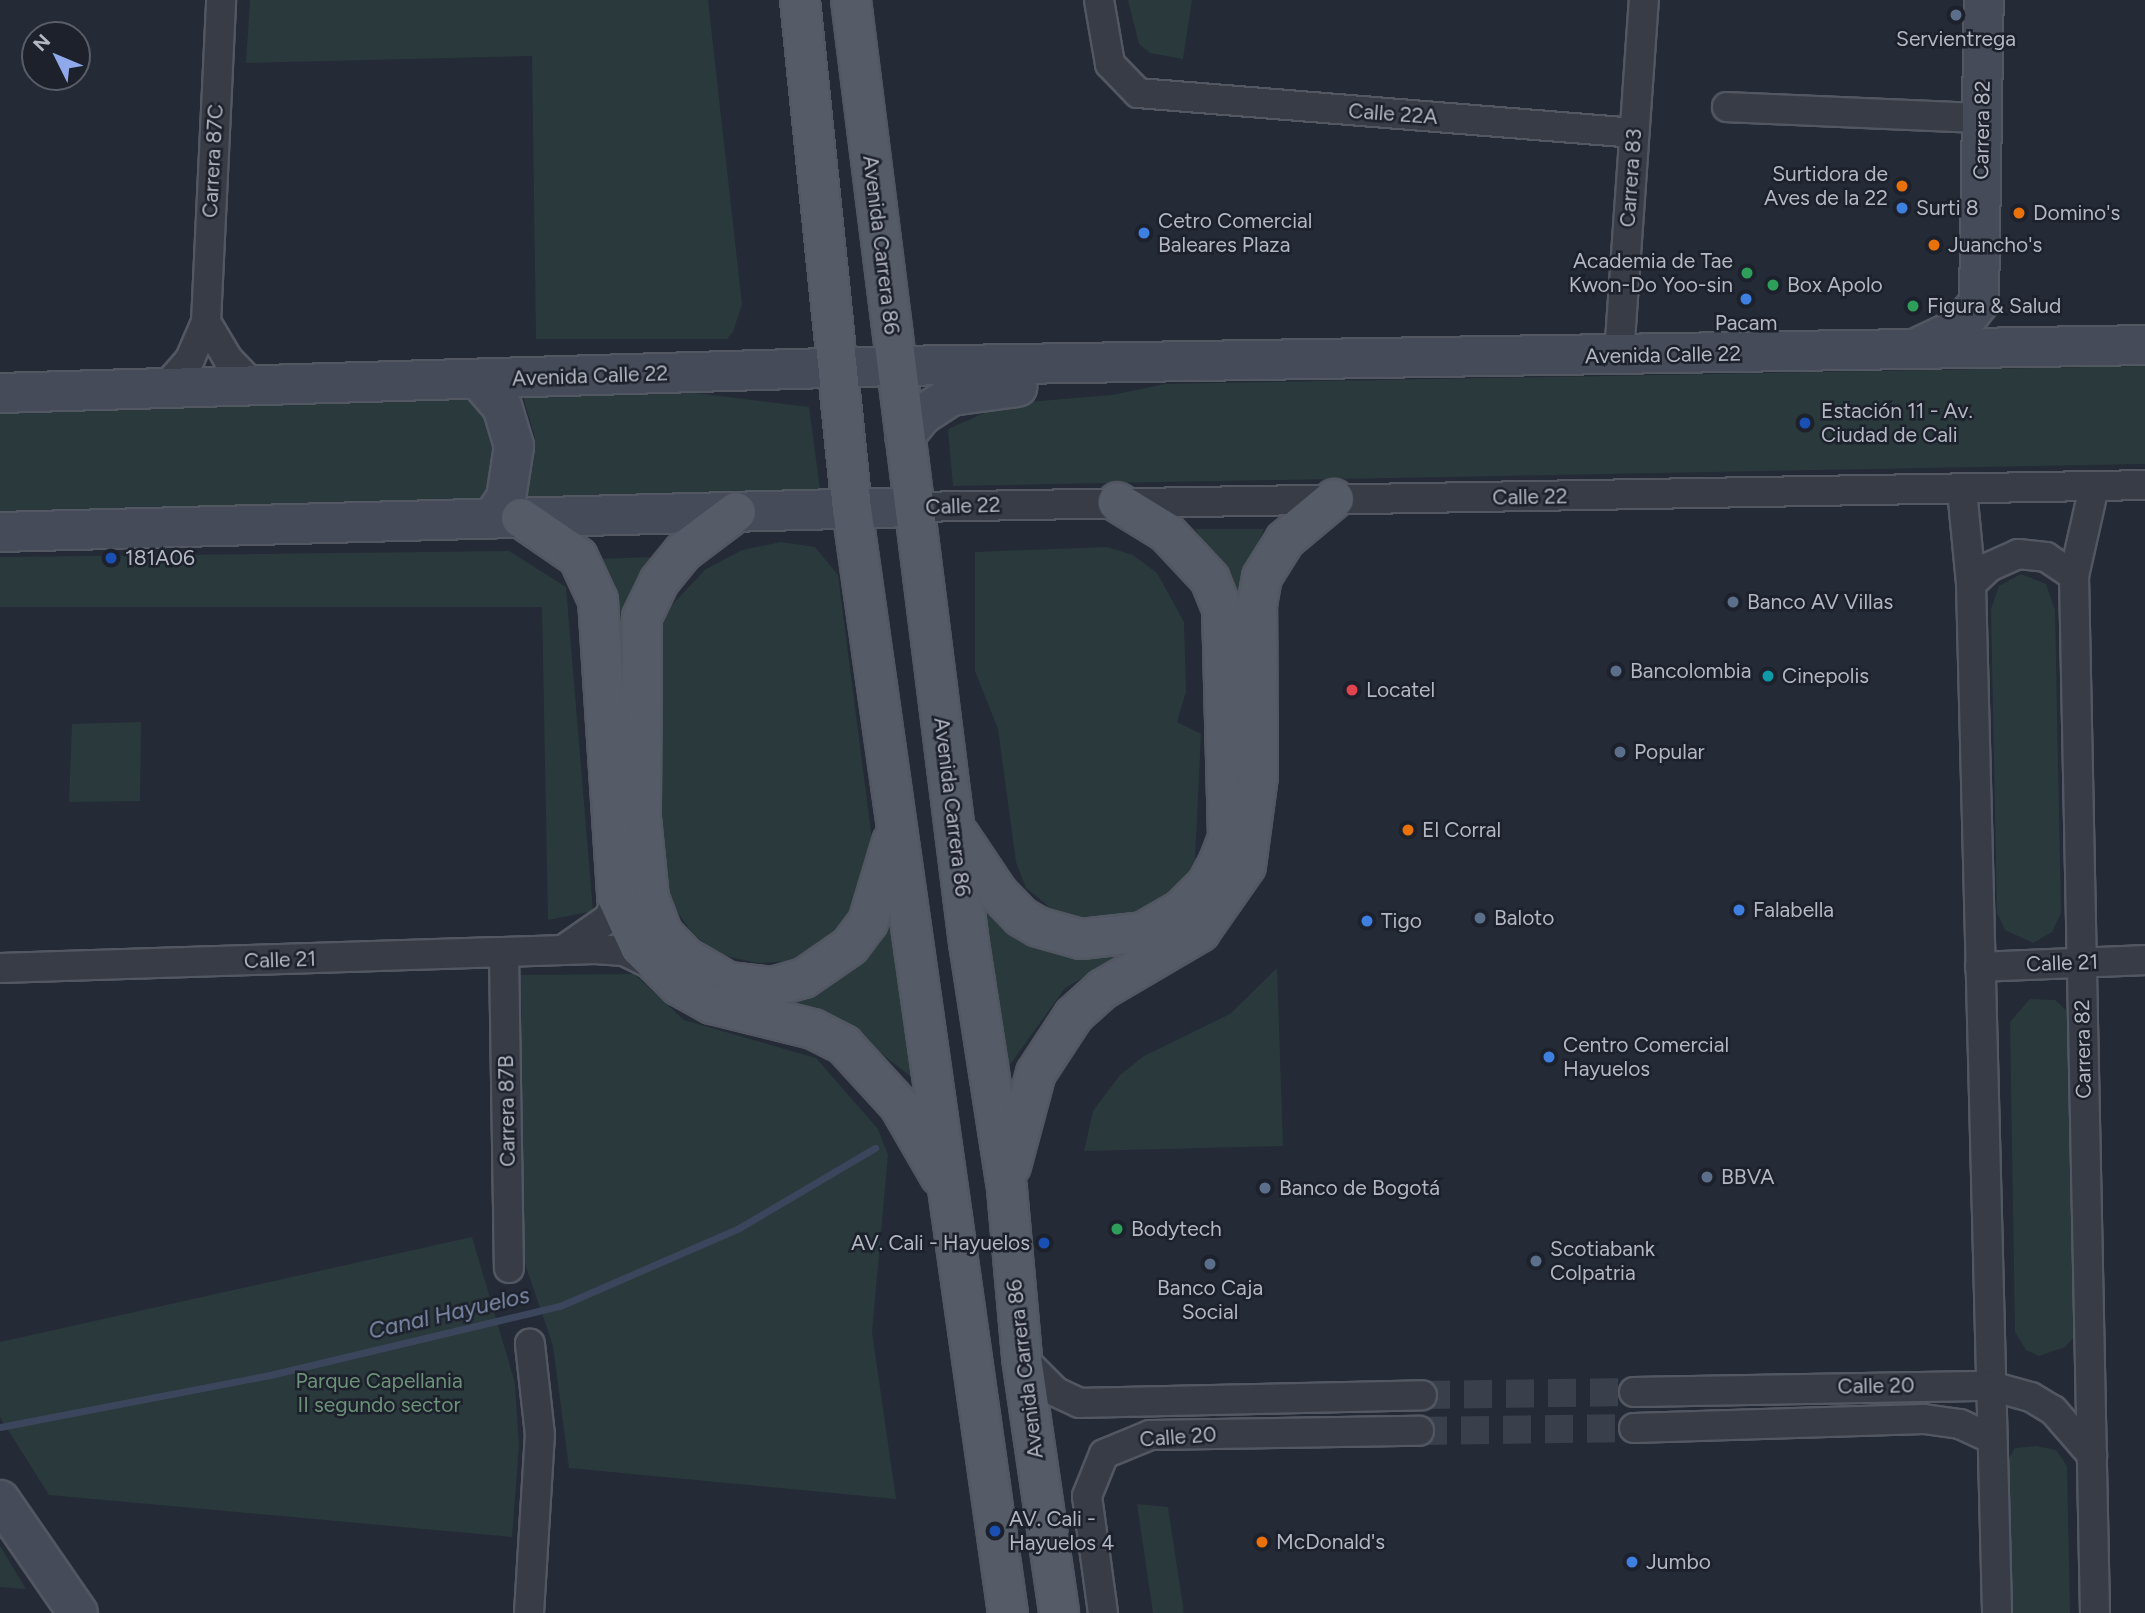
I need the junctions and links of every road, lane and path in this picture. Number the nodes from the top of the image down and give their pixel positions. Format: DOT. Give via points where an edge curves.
graph roads {
  1 [pos="221,0"];
  2 [pos="800,0"];
  3 [pos="851,0"];
  4 [pos="1099,0"];
  5 [pos="1644,0"];
  6 [pos="1984,0"];
  7 [pos="1727,107"];
  8 [pos="1982,118"];
  9 [pos="1633,133"];
  10 [pos="1979,302"];
  11 [pos="206,322"];
  12 [pos="2145,345"];
  13 [pos="2051,348"];
  14 [pos="1907,351"];
  15 [pos="1619,355"];
  16 [pos="1181,362"];
  17 [pos="896,366"];
  18 [pos="838,368"];
  19 [pos="479,380"];
  20 [pos="254,386"];
  21 [pos="165,388"];
  22 [pos="0,393"];
  23 [pos="905,436"];
  24 [pos="2145,485"];
  25 [pos="2094,487"];
  26 [pos="1962,490"];
  27 [pos="1334,499"];
  28 [pos="1117,502"];
  29 [pos="914,507"];
  30 [pos="852,509"];
  31 [pos="736,512"];
  32 [pos="507,518"];
  33 [pos="0,532"];
  34 [pos="2074,576"];
  35 [pos="1971,584"];
  36 [pos="896,819"];
  37 [pos="954,827"];
  38 [pos="617,897"];
  39 [pos="561,951"];
  40 [pos="504,954"];
  41 [pos="2145,960"];
  42 [pos="2081,962"];
  43 [pos="1980,967"];
  44 [pos="0,968"];
  45 [pos="658,968"];
  46 [pos="1007,1189"];
  47 [pos="952,1199"];
  48 [pos="509,1268"];
  49 [pos="530,1344"];
  50 [pos="1021,1359"];
  51 [pos="1991,1386"];
  52 [pos="1634,1392"];
  53 [pos="1422,1395"];
  54 [pos="1634,1428"];
  55 [pos="1419,1431"];
  56 [pos="1992,1439"];
  57 [pos="2092,1455"];
  58 [pos="0,1500"];
  59 [pos="79,1613"];
  60 [pos="529,1613"];
  61 [pos="1008,1613"];
  62 [pos="1059,1613"];
  63 [pos="1103,1613"];
  64 [pos="1997,1613"];
  65 [pos="2095,1613"];
  1 -- 11 [label="street, Carrera 87C"];
  2 -- 18 [label="main road"];
  3 -- 17 [label="main road, Avenida Carrera 86"];
  4 -- 9 [label="street, Calle 22A" via="1110,64 1126,86 1152,96"];
  5 -- 9 [label="street, Carrera 83"];
  6 -- 8 [label="street, Carrera 82"];
  7 -- 8 [label="street"];
  8 -- 10 [label="street, Carrera 82"];
  9 -- 15 [label="street, Carrera 83"];
  10 -- 13 [label="street" via="2003,330"];
  10 -- 14 [label="street" via="1946,337"];
  11 -- 20 [label="street"];
  11 -- 21 [label="street, Carrera 87C" via="190,359"];
  12 -- 13 [label="street, Avenida Calle 22"];
  13 -- 14 [label="street, Avenida Calle 22"];
  14 -- 15 [label="street, Avenida Calle 22"];
  15 -- 16 [label="street, Avenida Calle 22"];
  16 -- 17 [label="street, Avenida Calle 22"];
  16 -- 23 [label="street, Avenida Calle 22" via="1085,384 977,388 936,404"];
  17 -- 18 [label="street, Avenida Calle 22"];
  17 -- 23 [label="main road, Avenida Carrera 86"];
  18 -- 19 [label="street, Avenida Calle 22"];
  18 -- 30 [label="main road"];
  19 -- 20 [label="street, Avenida Calle 22"];
  19 -- 32 [label="street" via="502,406 514,446"];
  20 -- 21 [label="street, Avenida Calle 22"];
  21 -- 22 [label="street, Avenida Calle 22"];
  23 -- 29 [label="main road, Avenida Carrera 86"];
  24 -- 25 [label="street, Calle 22"];
  25 -- 26 [label="street, Calle 22"];
  25 -- 34 [label="street, Carrera 82"];
  26 -- 27 [label="street, Calle 22"];
  26 -- 35 [label="street"];
  27 -- 28 [label="street, Calle 22"];
  27 -- 46 [label="main road" via="1290,534 1262,577 1257,605 1258,776 1246,866 1200,932 1103,989 1074,1015 1036,1073"];
  28 -- 29 [label="street, Calle 22"];
  28 -- 37 [label="main road" via="1166,532 1210,579 1222,609 1228,837 1219,861 1207,884 1181,910 1153,926 1112,938 1081,939 1021,917 998,893"];
  29 -- 30 [label="street"];
  29 -- 37 [label="main road, Avenida Carrera 86"];
  30 -- 31 [label="street"];
  30 -- 36 [label="main road"];
  31 -- 32 [label="street"];
  31 -- 36 [label="main road" via="683,552 659,582 642,617 641,818 649,898 663,934 685,957 728,982 772,987 804,978 850,946 868,922 887,871"];
  32 -- 33 [label="street"];
  32 -- 38 [label="main road" via="578,557 598,600"];
  34 -- 35 [label="street" via="2046,557 2018,554 1989,567"];
  34 -- 42 [label="street, Carrera 82"];
  35 -- 43 [label="street"];
  36 -- 47 [label="main road"];
  37 -- 46 [label="main road, Avenida Carrera 86"];
  38 -- 39 [label="street, Calle 21" via="610,918"];
  38 -- 45 [label="main road" via="640,947"];
  39 -- 40 [label="street, Calle 21"];
  39 -- 45 [label="street, Calle 21" via="624,951"];
  40 -- 44 [label="street, Calle 21"];
  40 -- 48 [label="street, Carrera 87B"];
  41 -- 42 [label="street, Calle 21"];
  42 -- 43 [label="street, Calle 21"];
  42 -- 57 [label="street, Carrera 82"];
  43 -- 51 [label="street"];
  45 -- 47 [label="main road" via="712,1004 813,1029 844,1045 899,1105"];
  46 -- 50 [label="main road, Avenida Carrera 86"];
  47 -- 61 [label="main road"];
  49 -- 60 [label="street" via="540,1435"];
  50 -- 53 [label="street, Calle 20" via="1056,1392 1080,1403"];
  50 -- 62 [label="main road, Avenida Carrera 86"];
  51 -- 52 [label="street, Calle 20"];
  51 -- 56 [label="street"];
  51 -- 57 [label="street, Calle 20" via="2031,1397 2053,1410"];
  54 -- 56 [label="street, Calle 20" via="1924,1419 1960,1424"];
  55 -- 63 [label="street, Calle 20" via="1150,1435 1104,1454 1087,1496"];
  56 -- 64 [label="street"];
  57 -- 65 [label="street, Carrera 82"];
  58 -- 59 [label="street"];
}
